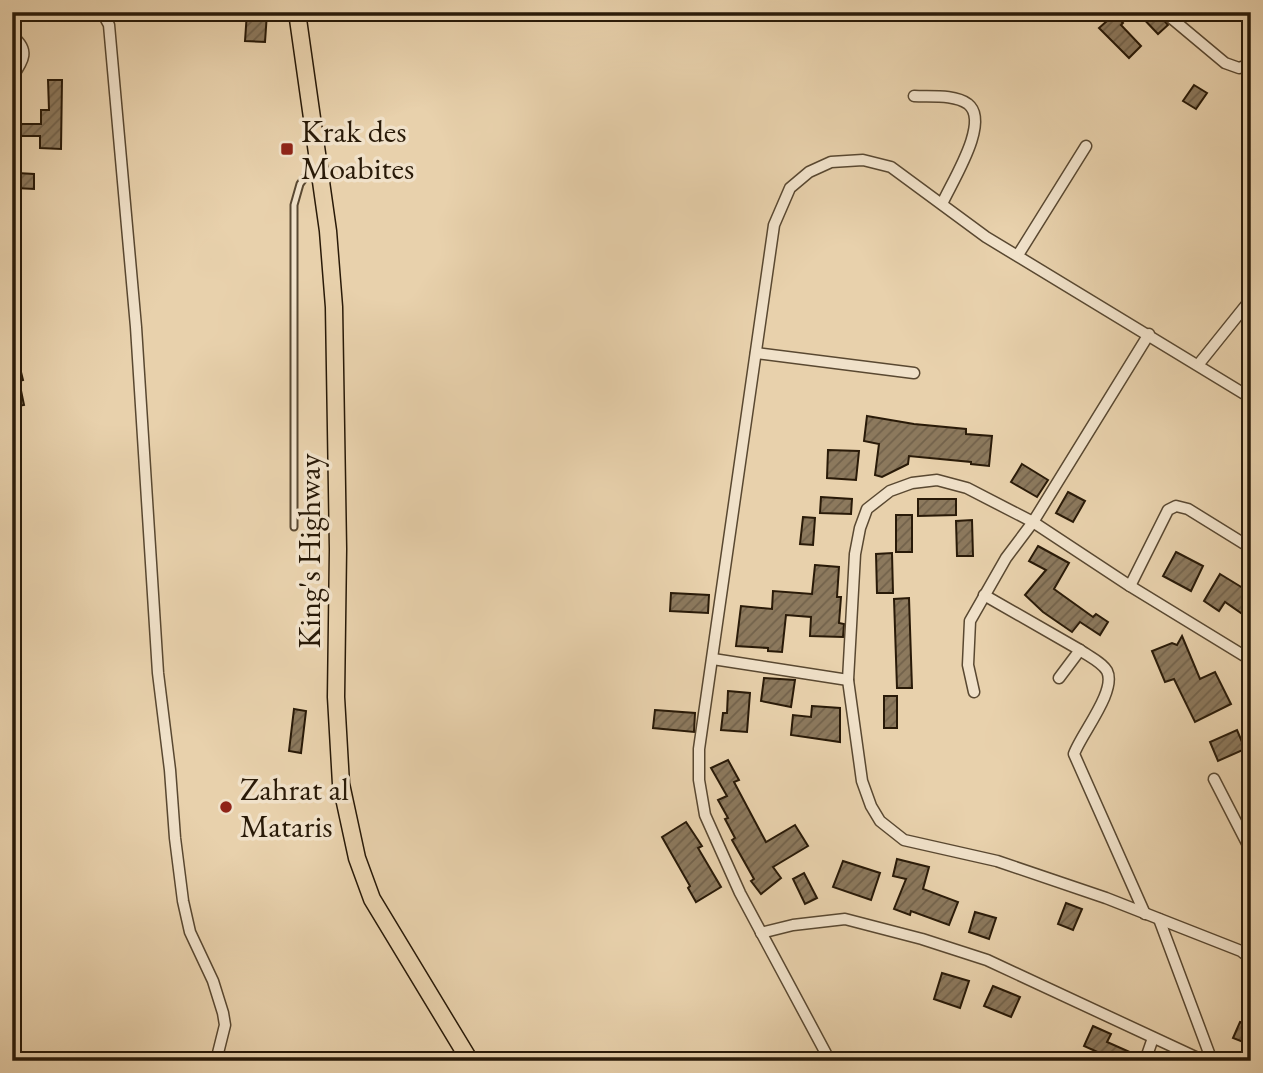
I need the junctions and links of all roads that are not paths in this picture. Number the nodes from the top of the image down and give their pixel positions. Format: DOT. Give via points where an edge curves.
graph roads {
  1 [pos="102,12"];
  2 [pos="297,12"];
  3 [pos="1164,12"];
  4 [pos="12,36"];
  5 [pos="1251,64"];
  6 [pos="12,77"];
  7 [pos="914,96"];
  8 [pos="1086,146"];
  9 [pos="319,159"];
  10 [pos="942,204"];
  11 [pos="1018,255"];
  12 [pos="1251,299"];
  13 [pos="1149,334"];
  14 [pos="756,353"];
  15 [pos="1199,365"];
  16 [pos="914,373"];
  17 [pos="1251,398"];
  18 [pos="1033,522"];
  19 [pos="294,527"];
  20 [pos="1251,548"];
  21 [pos="1130,586"];
  22 [pos="984,595"];
  23 [pos="1080,650"];
  24 [pos="713,659"];
  25 [pos="1250,659"];
  26 [pos="1059,678"];
  27 [pos="848,680"];
  28 [pos="974,692"];
  29 [pos="1214,779"];
  30 [pos="1251,850"];
  31 [pos="1145,914"];
  32 [pos="1159,919"];
  33 [pos="761,933"];
  34 [pos="12,939"];
  35 [pos="1251,959"];
  36 [pos="12,962"];
  37 [pos="1153,1038"];
  38 [pos="1199,1060"];
  39 [pos="216,1061"];
  40 [pos="470,1061"];
  41 [pos="830,1061"];
  42 [pos="1144,1061"];
  43 [pos="1212,1061"];
  1 -- 39 [label="street" via="108,25 123,164 158,673 175,838 190,932 223,1013 225,1025"];
  2 -- 9 [label="main road, King's Highway"];
  3 -- 5 [label="street" via="1225,63 1239,68"];
  4 -- 6 [label="street" via="22,44 24,54"];
  7 -- 10 [label="street" via="950,98 974,111 976,132"];
  8 -- 11 [label="street"];
  9 -- 19 [label="lane" via="300,184 294,205"];
  9 -- 40 [label="main road, King's Highway" via="334,307 336,697 341,784 356,858 372,899"];
  10 -- 11 [label="street"];
  10 -- 14 [label="street" via="891,167 863,160 831,162 808,172 790,188 774,225"];
  11 -- 13 [label="street"];
  12 -- 15 [label="street"];
  13 -- 15 [label="street"];
  13 -- 18 [label="street"];
  14 -- 16 [label="street"];
  14 -- 24 [label="street"];
  15 -- 17 [label="street"];
  18 -- 21 [label="street"];
  18 -- 22 [label="street"];
  18 -- 27 [label="street" via="967,488 937,480 890,491 867,509 855,554"];
  20 -- 21 [label="street" via="1176,506 1168,510"];
  21 -- 25 [label="street"];
  22 -- 23 [label="street"];
  22 -- 28 [label="street" via="970,621 968,665"];
  23 -- 26 [label="street"];
  23 -- 31 [label="street" via="1104,667 1109,678 1105,696 1074,754"];
  24 -- 27 [label="street"];
  24 -- 33 [label="street" via="699,749 705,815"];
  27 -- 31 [label="street" via="862,781 880,821 904,840 998,860"];
  29 -- 30 [label="street"];
  31 -- 32 [label="street"];
  32 -- 35 [label="street"];
  32 -- 43 [label="street"];
  33 -- 37 [label="street" via="845,919 922,939 987,960"];
  33 -- 41 [label="street"];
  34 -- 36 [label="street"];
  37 -- 38 [label="street"];
  37 -- 42 [label="street"];
}
